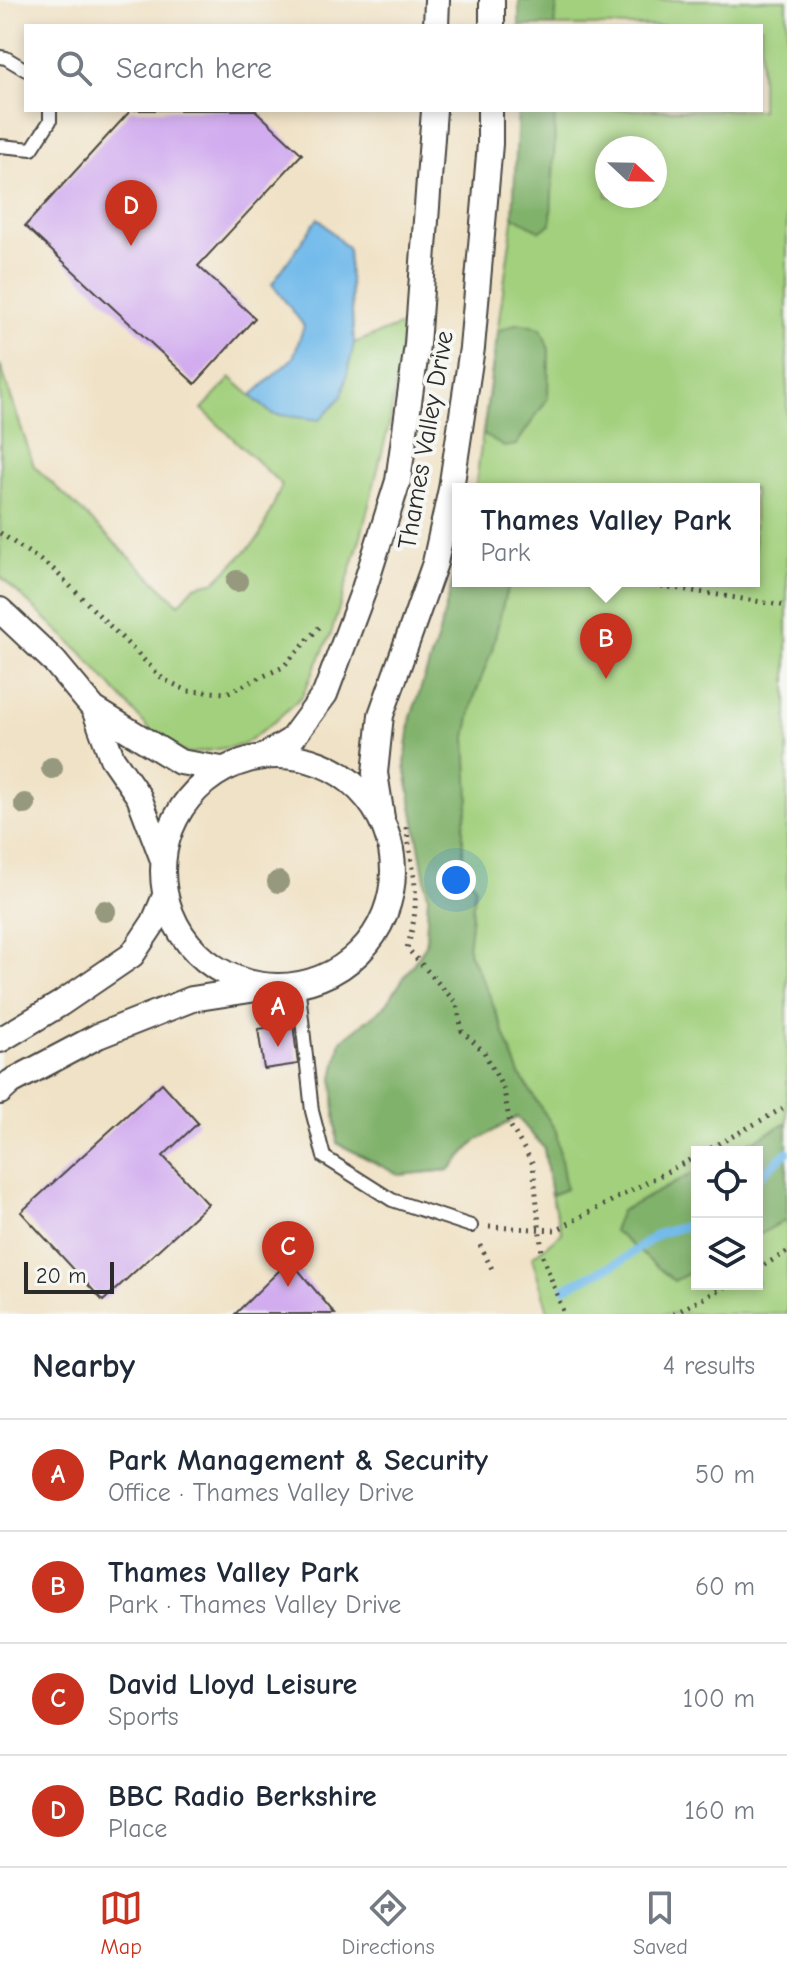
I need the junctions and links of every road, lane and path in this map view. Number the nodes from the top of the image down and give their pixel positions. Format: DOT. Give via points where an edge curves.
graph roads {
  1 [pos="437,0"];
  2 [pos="492,0"];
  3 [pos="436,24"];
  4 [pos="492,24"];
  5 [pos="0,57"];
  6 [pos="24,69"];
  7 [pos="50,112"];
  8 [pos="434,112"];
  9 [pos="490,112"];
  10 [pos="0,146"];
  11 [pos="0,533"];
  12 [pos="668,587"];
  13 [pos="787,606"];
  14 [pos="0,610"];
  15 [pos="326,617"];
  16 [pos="94,709"];
  17 [pos="266,755"];
  18 [pos="222,769"];
  19 [pos="394,820"];
  20 [pos="163,860"];
  21 [pos="165,896"];
  22 [pos="298,983"];
  23 [pos="268,987"];
  24 [pos="0,1040"];
  25 [pos="0,1092"];
  26 [pos="787,1106"];
  27 [pos="715,1146"];
  28 [pos="691,1159"];
  29 [pos="471,1226"];
  30 [pos="541,1230"];
  31 [pos="787,1252"];
  32 [pos="763,1266"];
  33 [pos="492,1269"];
  34 [pos="719,1290"];
  35 [pos="564,1314"];
  36 [pos="674,1314"];
  1 -- 3 [label="street"];
  2 -- 4 [label="street"];
  5 -- 6 [label="lane"];
  7 -- 10 [label="lane" via="32,149"];
  8 -- 17 [label="street, Thames Valley Drive" via="417,345 398,481 325,694 291,740"];
  9 -- 19 [label="street, Thames Valley Drive" via="472,348 453,474 435,563 381,715 375,773"];
  11 -- 15 [label="path" via="53,569 163,679 188,691 227,693 283,667"];
  12 -- 13 [label="path"];
  14 -- 16 [label="street" via="54,661"];
  16 -- 18 [label="street" via="180,762"];
  16 -- 20 [label="street" via="112,758 139,797"];
  17 -- 18 [label="street"];
  17 -- 19 [label="street" via="303,757 353,782"];
  18 -- 20 [label="street" via="188,798 174,820"];
  19 -- 22 [label="street" via="391,898 373,938 346,965 318,980"];
  19 -- 30 [label="path" via="417,894 407,948 457,1004 462,1031 484,1052 504,1090 510,1125 533,1164"];
  20 -- 21 [label="street"];
  21 -- 23 [label="street" via="179,931 204,961 229,976"];
  21 -- 24 [label="street" via="132,955"];
  22 -- 23 [label="street"];
  22 -- 29 [label="lane" via="312,1111 324,1157 392,1200"];
  23 -- 25 [label="street" via="192,999 86,1042"];
  26 -- 27 [label="path"];
  28 -- 30 [label="path" via="556,1230"];
  29 -- 30 [label="path"];
  29 -- 33 [label="path"];
  30 -- 35 [label="path" via="542,1254"];
  31 -- 32 [label="path"];
  34 -- 36 [label="path"];
}
